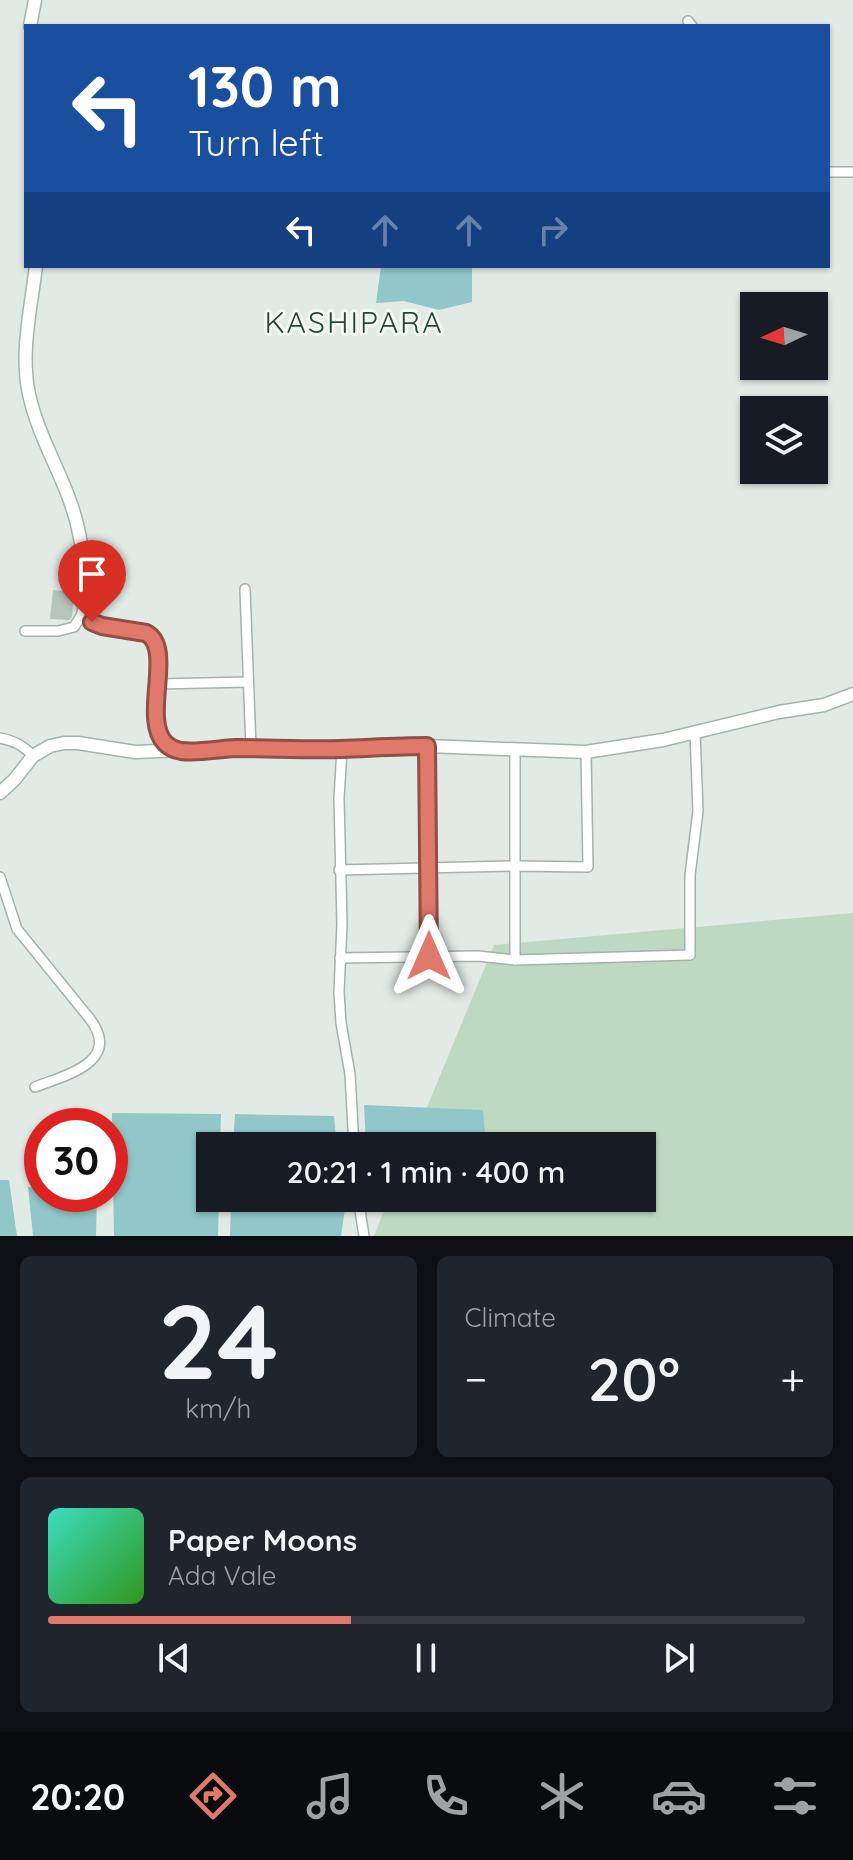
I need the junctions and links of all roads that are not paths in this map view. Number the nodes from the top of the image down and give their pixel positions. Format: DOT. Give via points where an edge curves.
graph roads {
  1 [pos="35,0"];
  2 [pos="30,24"];
  3 [pos="830,172"];
  4 [pos="853,172"];
  5 [pos="36,268"];
  6 [pos="245,589"];
  7 [pos="84,605"];
  8 [pos="25,631"];
  9 [pos="248,682"];
  10 [pos="157,684"];
  11 [pos="853,694"];
  12 [pos="156,726"];
  13 [pos="695,732"];
  14 [pos="0,738"];
  15 [pos="427,746"];
  16 [pos="251,748"];
  17 [pos="342,749"];
  18 [pos="515,749"];
  19 [pos="179,751"];
  20 [pos="135,752"];
  21 [pos="586,752"];
  22 [pos="33,756"];
  23 [pos="0,793"];
  24 [pos="515,866"];
  25 [pos="429,868"];
  26 [pos="339,870"];
  27 [pos="0,877"];
  28 [pos="429,956"];
  29 [pos="340,958"];
  30 [pos="515,960"];
  31 [pos="35,1087"];
  32 [pos="353,1132"];
  33 [pos="360,1212"];
  34 [pos="364,1236"];
  1 -- 2 [label="main road"];
  3 -- 4 [label="street"];
  5 -- 7 [label="main road" via="26,345 29,395 77,524"];
  6 -- 9 [label="street"];
  7 -- 8 [label="street" via="74,627"];
  7 -- 10 [label="main road" via="92,622 153,636"];
  9 -- 10 [label="street"];
  9 -- 16 [label="street"];
  10 -- 12 [label="main road"];
  11 -- 13 [label="main road"];
  12 -- 19 [label="main road" via="166,745"];
  12 -- 20 [label="main road"];
  13 -- 21 [label="main road"];
  13 -- 30 [label="street" via="698,811 690,875 690,955"];
  14 -- 22 [label="street"];
  15 -- 17 [label="main road"];
  15 -- 18 [label="main road"];
  15 -- 25 [label="street"];
  16 -- 17 [label="main road"];
  16 -- 19 [label="main road"];
  17 -- 26 [label="street"];
  18 -- 21 [label="main road"];
  18 -- 24 [label="street"];
  19 -- 20 [label="main road"];
  20 -- 22 [label="main road" via="64,743"];
  21 -- 24 [label="street" via="588,867"];
  22 -- 23 [label="main road"];
  24 -- 25 [label="street"];
  24 -- 30 [label="street"];
  25 -- 26 [label="street"];
  25 -- 28 [label="street"];
  26 -- 29 [label="street"];
  27 -- 31 [label="street" via="17,929 101,1037 89,1063"];
  28 -- 29 [label="street"];
  28 -- 30 [label="street"];
  29 -- 32 [label="street"];
  33 -- 34 [label="street"];
}
